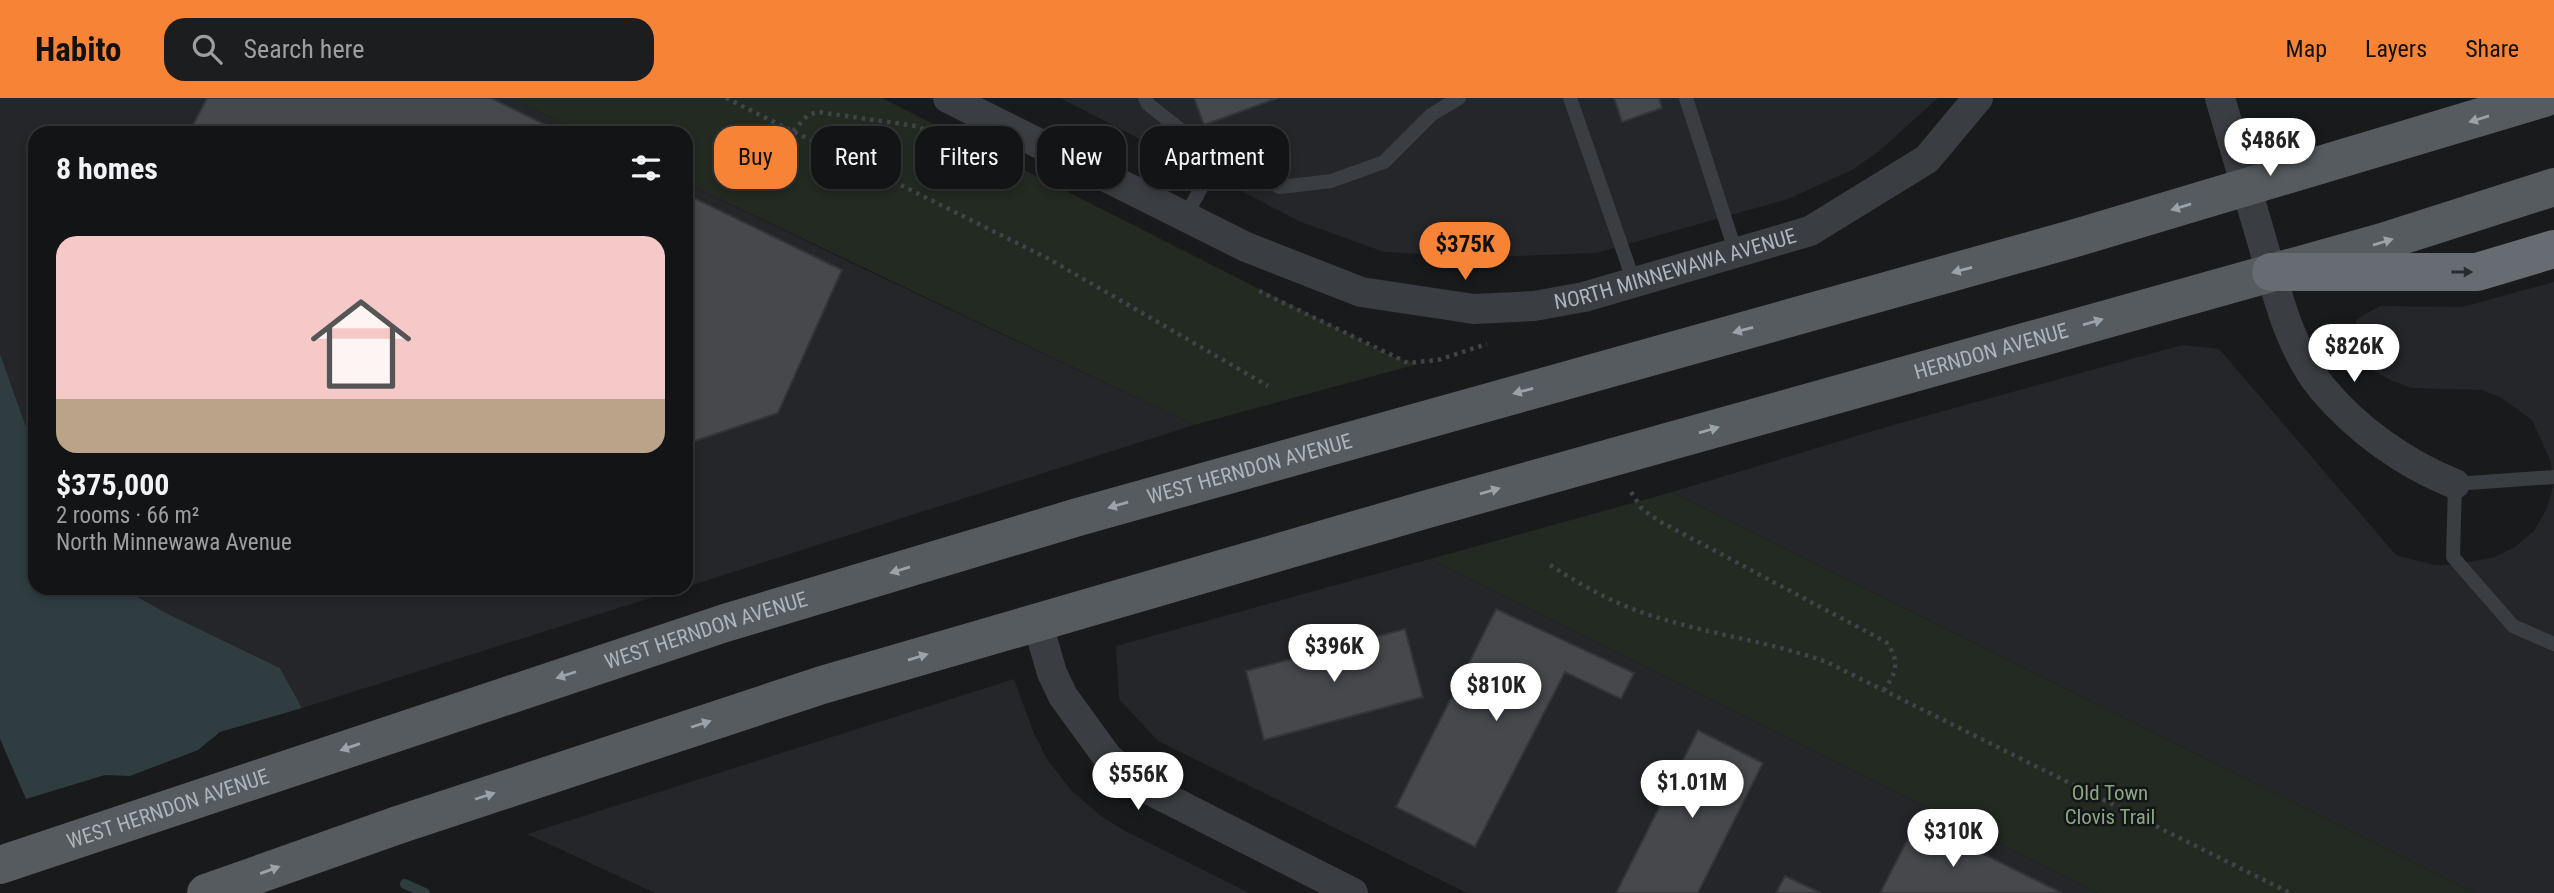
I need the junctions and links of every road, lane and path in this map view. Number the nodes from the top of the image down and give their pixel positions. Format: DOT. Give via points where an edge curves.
graph roads {
  1 [pos="726,98"];
  2 [pos="948,98"];
  3 [pos="1145,98"];
  4 [pos="1459,98"];
  5 [pos="1570,98"];
  6 [pos="1686,98"];
  7 [pos="1978,98"];
  8 [pos="2220,98"];
  9 [pos="2544,98"];
  10 [pos="1176,126"];
  11 [pos="1289,186"];
  12 [pos="2246,187"];
  13 [pos="2554,187"];
  14 [pos="1200,189"];
  15 [pos="1185,217"];
  16 [pos="2554,249"];
  17 [pos="1737,253"];
  18 [pos="2271,272"];
  19 [pos="1634,282"];
  20 [pos="1268,386"];
  21 [pos="2554,477"];
  22 [pos="2455,484"];
  23 [pos="1631,492"];
  24 [pos="1550,565"];
  25 [pos="1037,621"];
  26 [pos="2554,643"];
  27 [pos="1884,690"];
  28 [pos="0,865"];
  29 [pos="206,893"];
  30 [pos="1353,893"];
  31 [pos="2290,893"];
  1 -- 20 [label="path" via="1049,259"];
  2 -- 15 [label="street, NORTH MINNEWAWA AVENUE"];
  3 -- 10 [label="lane"];
  4 -- 11 [label="lane" via="1431,115 1384,162 1331,181"];
  5 -- 19 [label="lane"];
  6 -- 17 [label="lane"];
  7 -- 17 [label="street, NORTH MINNEWAWA AVENUE" via="1927,159 1810,231"];
  8 -- 12 [label="street"];
  9 -- 12 [label="main road, one-way"];
  12 -- 18 [label="street"];
  12 -- 28 [label="main road, WEST HERNDON AVENUE, one-way" via="1078,517 725,623"];
  18 -- 13 [label="main road, HERNDON AVENUE, one-way"];
  14 -- 15 [label="lane"];
  15 -- 19 [label="street, NORTH MINNEWAWA AVENUE" via="1246,247 1362,292 1462,307 1534,306"];
  18 -- 16 [label="highway, one-way" via="2477,272"];
  17 -- 19 [label="street, NORTH MINNEWAWA AVENUE"];
  18 -- 22 [label="street" via="2295,342 2322,388 2395,454"];
  25 -- 18 [label="main road, HERNDON AVENUE, one-way"];
  21 -- 22 [label="lane"];
  22 -- 26 [label="lane" via="2453,557 2513,626"];
  23 -- 27 [label="path" via="1642,509 1659,521 1886,642 1897,663"];
  24 -- 27 [label="path" via="1636,611 1792,649"];
  29 -- 25 [label="main road, one-way" via="622,750"];
  25 -- 30 [label="street" via="1063,696 1108,758 1148,789"];
  27 -- 31 [label="path"];
}
